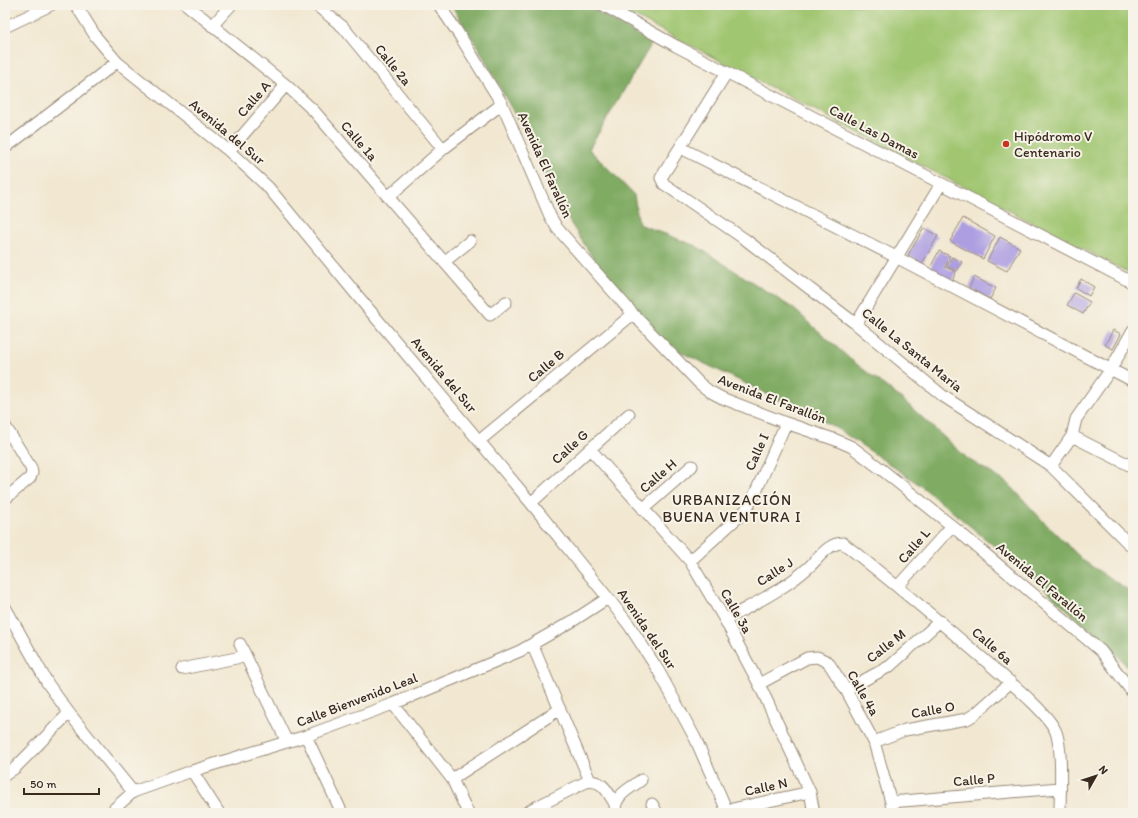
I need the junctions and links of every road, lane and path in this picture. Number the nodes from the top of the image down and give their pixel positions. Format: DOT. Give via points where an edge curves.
graph roads {
  1 [pos="51,5"];
  2 [pos="76,5"];
  3 [pos="187,5"];
  4 [pos="231,5"];
  5 [pos="316,5"];
  6 [pos="439,5"];
  7 [pos="603,5"];
  8 [pos="212,26"];
  9 [pos="5,27"];
  10 [pos="117,62"];
  11 [pos="727,72"];
  12 [pos="286,85"];
  13 [pos="502,104"];
  14 [pos="5,148"];
  15 [pos="681,148"];
  16 [pos="443,149"];
  17 [pos="228,151"];
  18 [pos="941,184"];
  19 [pos="388,197"];
  20 [pos="470,241"];
  21 [pos="896,257"];
  22 [pos="444,262"];
  23 [pos="1133,283"];
  24 [pos="506,302"];
  25 [pos="633,314"];
  26 [pos="856,324"];
  27 [pos="1133,330"];
  28 [pos="1111,369"];
  29 [pos="1133,381"];
  30 [pos="629,414"];
  31 [pos="786,423"];
  32 [pos="5,426"];
  33 [pos="1072,436"];
  34 [pos="479,441"];
  35 [pos="590,449"];
  36 [pos="692,466"];
  37 [pos="1051,466"];
  38 [pos="1133,467"];
  39 [pos="5,499"];
  40 [pos="531,503"];
  41 [pos="643,509"];
  42 [pos="952,526"];
  43 [pos="837,543"];
  44 [pos="1133,548"];
  45 [pos="690,561"];
  46 [pos="898,586"];
  47 [pos="608,598"];
  48 [pos="5,607"];
  49 [pos="725,620"];
  50 [pos="940,621"];
  51 [pos="240,644"];
  52 [pos="532,644"];
  53 [pos="246,656"];
  54 [pos="182,669"];
  55 [pos="1011,682"];
  56 [pos="759,684"];
  57 [pos="846,690"];
  58 [pos="1133,693"];
  59 [pos="393,704"];
  60 [pos="560,709"];
  61 [pos="69,713"];
  62 [pos="306,736"];
  63 [pos="287,742"];
  64 [pos="874,742"];
  65 [pos="192,771"];
  66 [pos="5,775"];
  67 [pos="452,779"];
  68 [pos="641,780"];
  69 [pos="590,781"];
  70 [pos="1060,788"];
  71 [pos="133,792"];
  72 [pos="810,792"];
  73 [pos="615,808"];
  74 [pos="892,808"];
  75 [pos="728,812"];
  76 [pos="111,813"];
  77 [pos="219,813"];
  78 [pos="342,813"];
  79 [pos="468,813"];
  80 [pos="526,813"];
  81 [pos="814,813"];
  82 [pos="1060,813"];
  1 -- 9 [label="street"];
  2 -- 10 [label="street, Avenida del Sur" via="96,37"];
  3 -- 8 [label="street, Calle 1a"];
  4 -- 8 [label="street"];
  5 -- 16 [label="street, Calle 2a" via="343,27"];
  6 -- 13 [label="street, Avenida El Farallón"];
  7 -- 11 [label="street, Calle Las Damas"];
  8 -- 12 [label="street, Calle 1a"];
  10 -- 14 [label="street"];
  10 -- 17 [label="street, Avenida del Sur"];
  11 -- 15 [label="street"];
  11 -- 18 [label="street, Calle Las Damas"];
  12 -- 17 [label="street, Calle A"];
  12 -- 19 [label="street, Calle 1a" via="314,111"];
  13 -- 16 [label="street"];
  13 -- 25 [label="street, Avenida El Farallón" via="556,228"];
  15 -- 21 [label="street"];
  15 -- 26 [label="street, Calle La Santa María" via="661,178 664,184 746,240"];
  16 -- 19 [label="street"];
  17 -- 34 [label="street, Avenida del Sur" via="268,187"];
  18 -- 21 [label="street"];
  18 -- 23 [label="street, Calle Las Damas"];
  19 -- 22 [label="street, Calle 1a"];
  20 -- 22 [label="street"];
  21 -- 26 [label="street"];
  21 -- 28 [label="street"];
  22 -- 24 [label="street, Calle 1a" via="490,315"];
  25 -- 31 [label="street, Avenida El Farallón" via="709,392"];
  25 -- 34 [label="street, Calle B"];
  26 -- 37 [label="street, Calle La Santa María" via="943,396"];
  27 -- 28 [label="street"];
  28 -- 29 [label="street"];
  28 -- 33 [label="street" via="1076,418"];
  30 -- 35 [label="street, Calle G"];
  31 -- 42 [label="street, Avenida El Farallón" via="852,447"];
  31 -- 45 [label="street, Calle I" via="746,511"];
  32 -- 39 [label="street" via="32,473 30,478"];
  33 -- 37 [label="street"];
  33 -- 38 [label="street"];
  34 -- 40 [label="street, Avenida del Sur"];
  35 -- 40 [label="street, Calle G"];
  35 -- 41 [label="street, Calle 3a"];
  36 -- 41 [label="street, Calle H"];
  37 -- 44 [label="street, Calle La Santa María"];
  40 -- 47 [label="street, Avenida del Sur"];
  41 -- 45 [label="street, Calle 3a"];
  42 -- 46 [label="street, Calle L"];
  42 -- 58 [label="street, Avenida El Farallón" via="1101,651"];
  43 -- 46 [label="street, Calle 6a" via="843,543"];
  43 -- 49 [label="street, Calle J" via="796,578"];
  45 -- 49 [label="street, Calle 3a"];
  46 -- 50 [label="street, Calle 6a"];
  47 -- 52 [label="street, Calle Bienvenido Leal"];
  47 -- 75 [label="street, Avenida del Sur" via="658,670 695,738"];
  48 -- 61 [label="street" via="48,684"];
  49 -- 56 [label="street, Calle 3a"];
  50 -- 55 [label="street, Calle 6a"];
  50 -- 57 [label="street, Calle M" via="890,666"];
  51 -- 53 [label="street"];
  52 -- 59 [label="street, Calle Bienvenido Leal"];
  52 -- 60 [label="street"];
  53 -- 54 [label="street"];
  53 -- 63 [label="street"];
  55 -- 64 [label="street, Calle O" via="967,719 905,730"];
  55 -- 70 [label="street, Calle 6a" via="1048,719 1056,731 1060,746"];
  56 -- 57 [label="street, Calle 4a" via="808,658 817,657 828,662"];
  56 -- 72 [label="street, Calle 3a"];
  57 -- 64 [label="street, Calle 4a"];
  59 -- 62 [label="street, Calle Bienvenido Leal"];
  59 -- 67 [label="street"];
  60 -- 67 [label="street"];
  60 -- 69 [label="street"];
  61 -- 66 [label="street"];
  61 -- 71 [label="street"];
  62 -- 63 [label="street, Calle Bienvenido Leal"];
  62 -- 78 [label="street"];
  63 -- 65 [label="street, Calle Bienvenido Leal"];
  64 -- 74 [label="street, Calle 4a"];
  65 -- 71 [label="street, Calle Bienvenido Leal"];
  65 -- 77 [label="street"];
  67 -- 79 [label="street"];
  68 -- 73 [label="street" via="620,796"];
  69 -- 73 [label="street" via="601,783"];
  69 -- 80 [label="street"];
  70 -- 74 [label="street, Calle P"];
  70 -- 82 [label="street, Calle 6a"];
  71 -- 76 [label="street, Calle Bienvenido Leal"];
  72 -- 75 [label="street, Calle N"];
  72 -- 81 [label="street, Calle 3a"];
}
